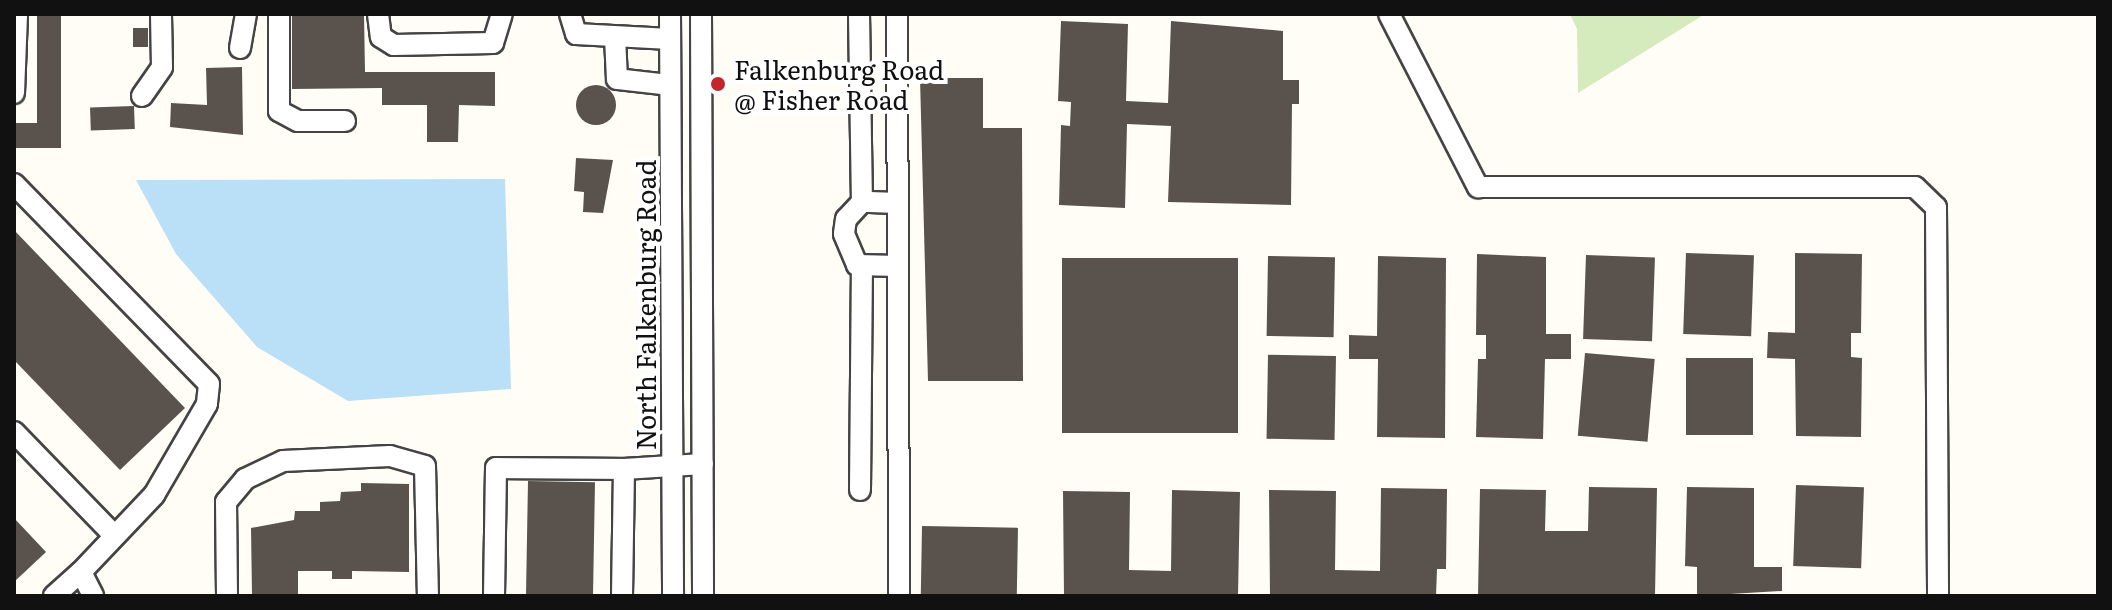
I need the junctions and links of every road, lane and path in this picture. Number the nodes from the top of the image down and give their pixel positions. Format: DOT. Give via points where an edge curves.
graph roads {
  1 [pos="17,14"];
  2 [pos="161,14"];
  3 [pos="246,14"];
  4 [pos="279,14"];
  5 [pos="378,14"];
  6 [pos="502,14"];
  7 [pos="570,14"];
  8 [pos="670,14"];
  9 [pos="701,14"];
  10 [pos="859,14"];
  11 [pos="897,14"];
  12 [pos="1389,14"];
  13 [pos="615,37"];
  14 [pos="670,39"];
  15 [pos="240,48"];
  16 [pos="670,85"];
  17 [pos="14,93"];
  18 [pos="142,96"];
  19 [pos="345,121"];
  20 [pos="14,184"];
  21 [pos="862,202"];
  22 [pos="898,203"];
  23 [pos="862,266"];
  24 [pos="898,266"];
  25 [pos="14,432"];
  26 [pos="672,464"];
  27 [pos="703,464"];
  28 [pos="624,469"];
  29 [pos="860,490"];
  30 [pos="113,534"];
  31 [pos="81,572"];
  32 [pos="54,596"];
  33 [pos="93,596"];
  34 [pos="227,596"];
  35 [pos="428,596"];
  36 [pos="494,596"];
  37 [pos="622,596"];
  38 [pos="673,596"];
  39 [pos="703,596"];
  40 [pos="899,596"];
  41 [pos="1938,596"];
  1 -- 17 [label="street"];
  2 -- 18 [label="street" via="162,67"];
  3 -- 15 [label="street"];
  4 -- 19 [label="street" via="279,111 298,121"];
  5 -- 6 [label="street" via="385,42 409,45 493,43"];
  7 -- 13 [label="street" via="576,34"];
  8 -- 14 [label="street, North Falkenburg Road"];
  9 -- 27 [label="street"];
  10 -- 21 [label="street"];
  11 -- 22 [label="street"];
  12 -- 41 [label="street" via="1478,187 1915,187 1936,207"];
  13 -- 14 [label="street"];
  13 -- 16 [label="street" via="617,79"];
  14 -- 16 [label="street, North Falkenburg Road"];
  16 -- 26 [label="street, North Falkenburg Road"];
  20 -- 30 [label="street" via="209,384 207,404 154,495"];
  21 -- 22 [label="street"];
  21 -- 23 [label="street" via="846,219 844,234 852,259"];
  22 -- 24 [label="street"];
  23 -- 24 [label="street"];
  23 -- 29 [label="street"];
  24 -- 40 [label="street"];
  25 -- 30 [label="street"];
  26 -- 27 [label="street"];
  26 -- 28 [label="street"];
  26 -- 38 [label="street, North Falkenburg Road"];
  27 -- 39 [label="street"];
  28 -- 36 [label="street" via="496,468"];
  28 -- 37 [label="street"];
  30 -- 31 [label="street"];
  31 -- 32 [label="street"];
  31 -- 33 [label="street"];
  34 -- 35 [label="street" via="226,502 245,479 283,461 390,456 425,466"];
}
